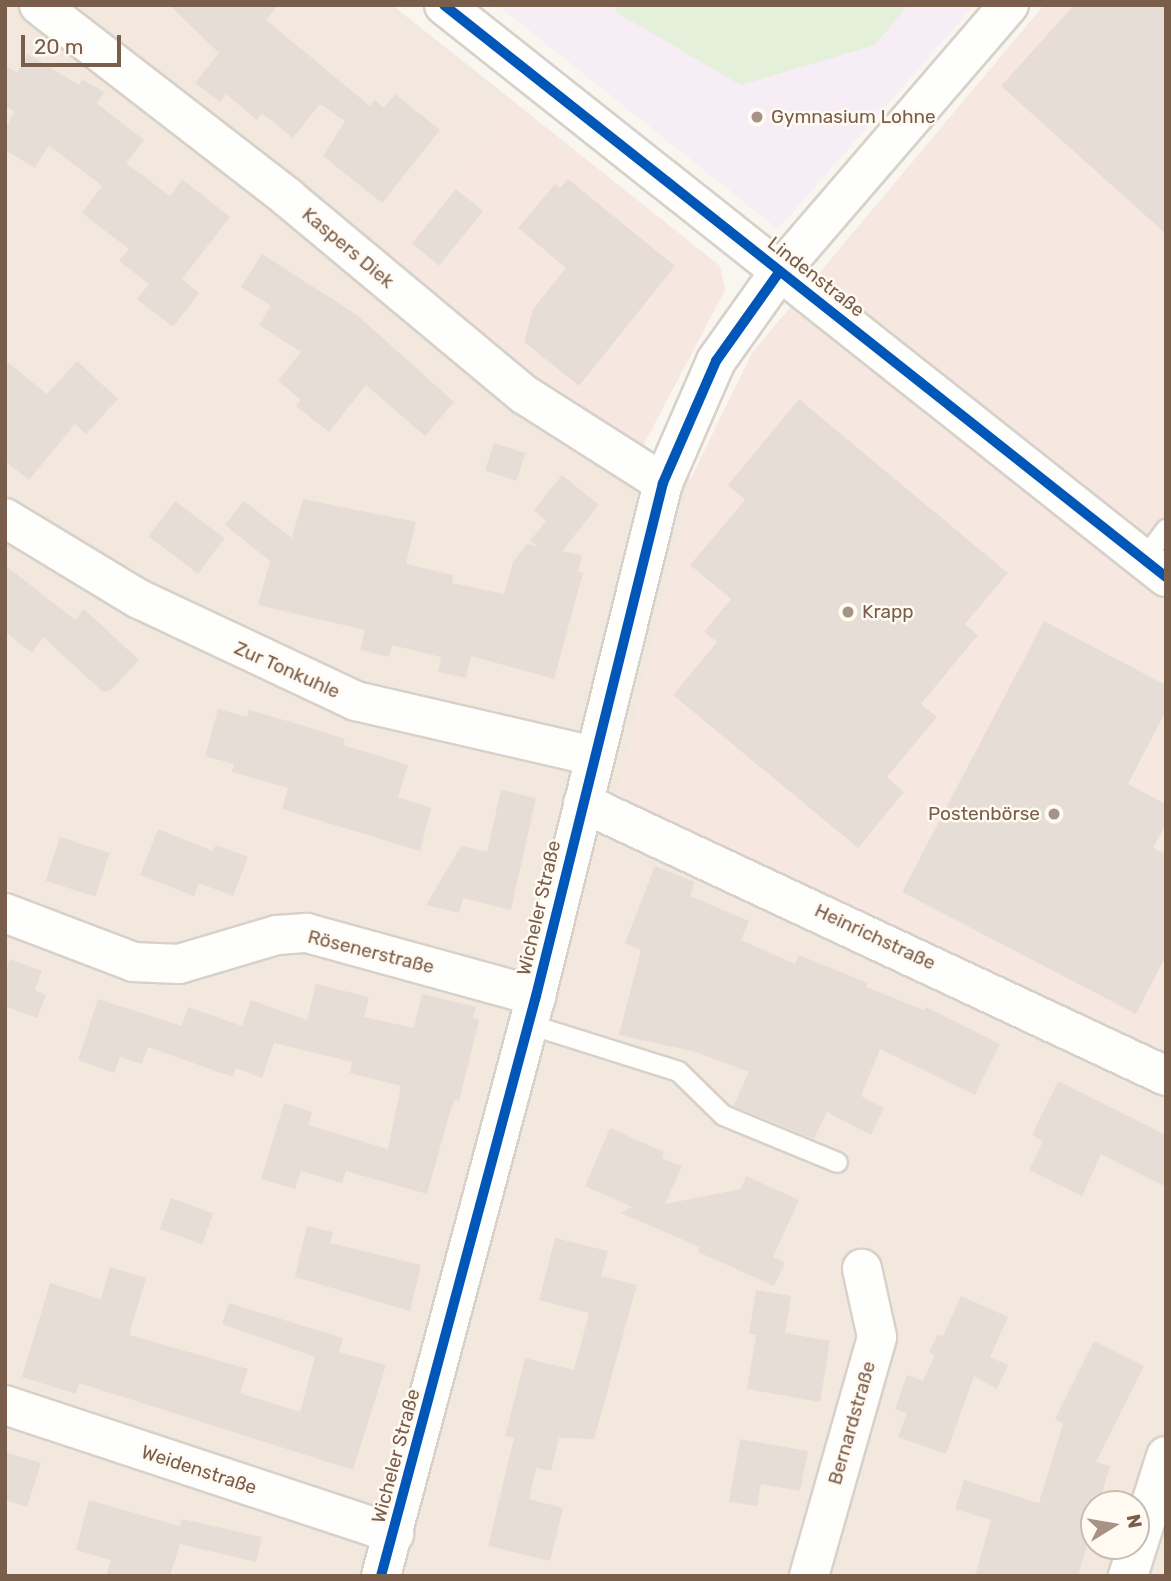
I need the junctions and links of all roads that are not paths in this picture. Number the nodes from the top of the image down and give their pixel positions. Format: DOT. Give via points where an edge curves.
graph roads {
  1 [pos="39,5"];
  2 [pos="444,5"];
  3 [pos="1009,5"];
  4 [pos="780,271"];
  5 [pos="663,483"];
  6 [pos="5,518"];
  7 [pos="1166,529"];
  8 [pos="1154,568"];
  9 [pos="594,756"];
  10 [pos="583,803"];
  11 [pos="5,913"];
  12 [pos="533,1010"];
  13 [pos="1166,1076"];
  14 [pos="837,1162"];
  15 [pos="862,1269"];
  16 [pos="5,1405"];
  17 [pos="1166,1456"];
  18 [pos="394,1534"];
  19 [pos="381,1576"];
  20 [pos="809,1576"];
  21 [pos="1128,1576"];
  1 -- 5 [label="street, Kaspers Diek" via="286,197 525,395"];
  2 -- 4 [label="street, Lindenstraße"];
  3 -- 4 [label="street, Wicheler Straße"];
  4 -- 5 [label="street, Wicheler Straße" via="716,361"];
  4 -- 8 [label="street, Lindenstraße"];
  5 -- 9 [label="street, Wicheler Straße"];
  6 -- 9 [label="street, Zur Tonkuhle" via="139,599 356,701"];
  7 -- 8 [label="lane"];
  9 -- 10 [label="street, Wicheler Straße"];
  10 -- 12 [label="street, Wicheler Straße"];
  10 -- 13 [label="street, Heinrichstraße"];
  11 -- 12 [label="street, Rösenerstraße" via="133,962 179,964 277,935 307,933"];
  12 -- 14 [label="lane" via="678,1071 723,1115"];
  12 -- 18 [label="street, Wicheler Straße"];
  15 -- 20 [label="street, Bernardstraße" via="877,1337"];
  16 -- 18 [label="street, Weidenstraße"];
  17 -- 21 [label="street"];
  18 -- 19 [label="street, Wicheler Straße"];
}
